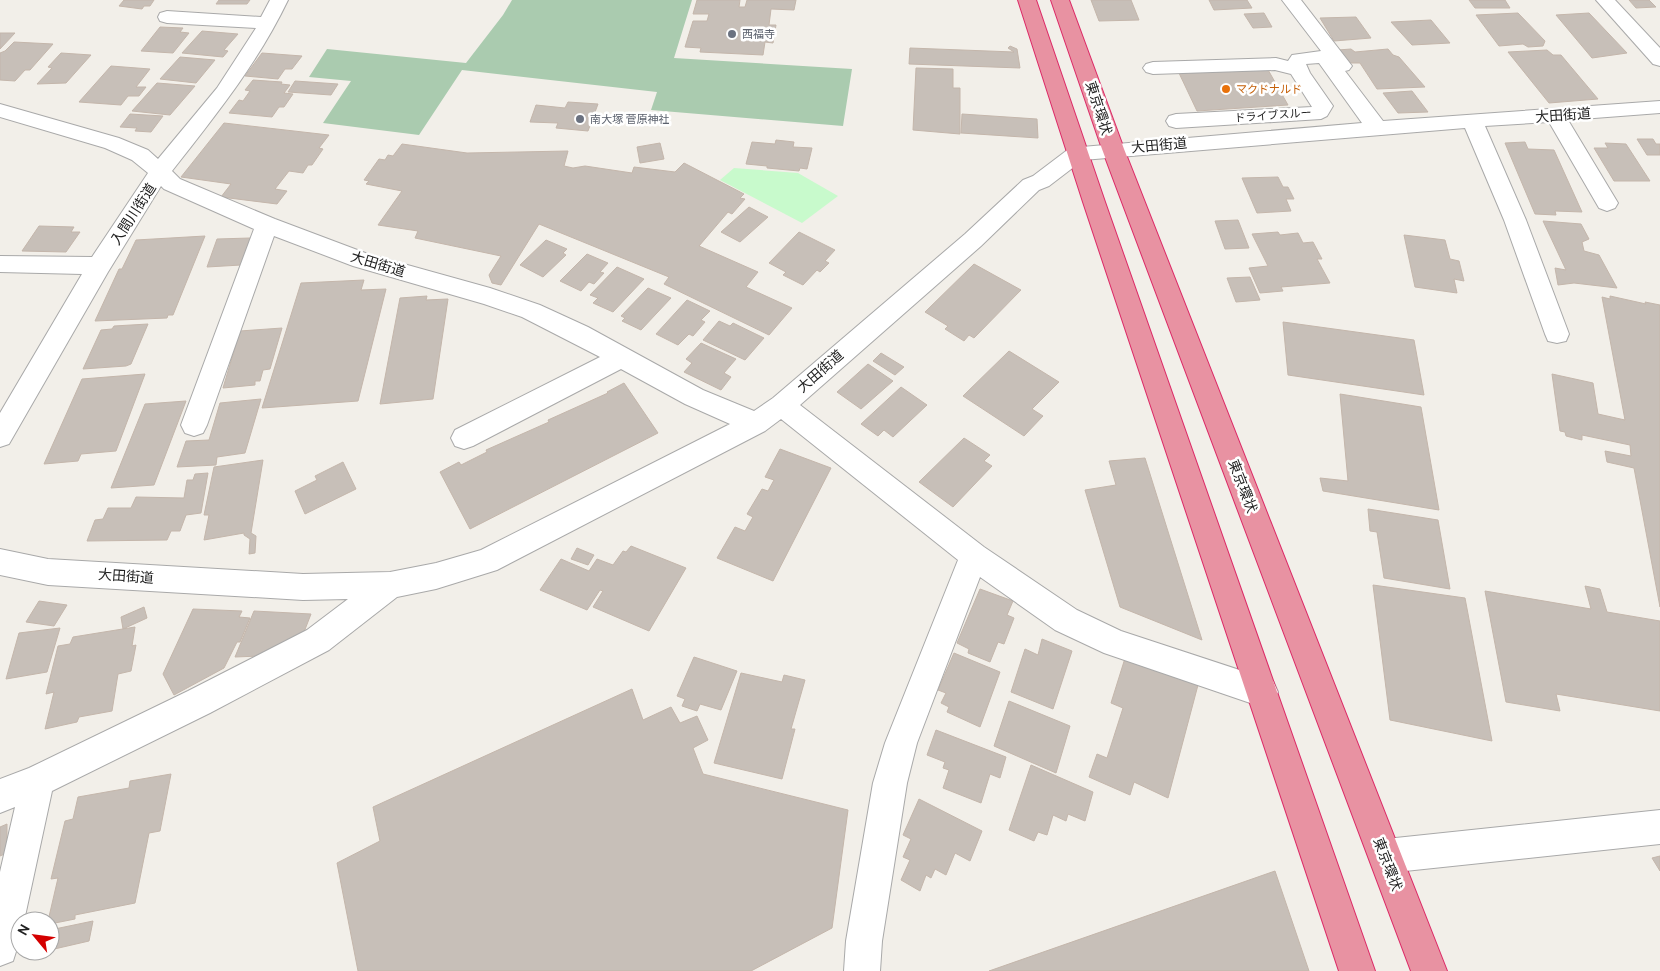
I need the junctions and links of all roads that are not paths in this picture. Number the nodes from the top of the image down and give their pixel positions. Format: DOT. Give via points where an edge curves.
graph roads {
  1 [pos="279,0"];
  2 [pos="1028,0"];
  3 [pos="1060,0"];
  4 [pos="1291,0"];
  5 [pos="1605,0"];
  6 [pos="167,18"];
  7 [pos="268,23"];
  8 [pos="1660,60"];
  9 [pos="1153,68"];
  10 [pos="1298,70"];
  11 [pos="1660,107"];
  12 [pos="0,110"];
  13 [pos="1555,115"];
  14 [pos="1176,121"];
  15 [pos="1472,121"];
  16 [pos="1383,127"];
  17 [pos="1112,149"];
  18 [pos="1078,153"];
  19 [pos="160,171"];
  20 [pos="1607,203"];
  21 [pos="267,225"];
  22 [pos="0,264"];
  23 [pos="99,266"];
  24 [pos="1557,334"];
  25 [pos="622,357"];
  26 [pos="782,405"];
  27 [pos="756,423"];
  28 [pos="194,426"];
  29 [pos="0,436"];
  30 [pos="464,438"];
  31 [pos="974,556"];
  32 [pos="0,562"];
  33 [pos="390,585"];
  34 [pos="1262,692"];
  35 [pos="38,781"];
  36 [pos="0,796"];
  37 [pos="1660,827"];
  38 [pos="1386,856"];
  39 [pos="0,948"];
  40 [pos="862,971"];
  41 [pos="1358,971"];
  42 [pos="1429,971"];
  1 -- 7 [label="street, 入間川街道"];
  2 -- 18 [label="highway"];
  3 -- 17 [label="highway, 東京環状"];
  4 -- 16 [label="street"];
  5 -- 8 [label="street"];
  6 -- 7 [label="street"];
  7 -- 19 [label="street, 入間川街道" via="224,92"];
  9 -- 10 [label="street" via="1276,64"];
  10 -- 14 [label="street, ドライブスルー" via="1323,106 1314,114"];
  10 -- 16 [label="street" via="1296,63 1299,59 1324,56"];
  11 -- 13 [label="street, 大田街道"];
  12 -- 19 [label="street, 大田街道" via="112,143 140,155"];
  13 -- 15 [label="street, 大田街道"];
  13 -- 20 [label="street"];
  15 -- 16 [label="street, 大田街道"];
  15 -- 24 [label="street" via="1515,220"];
  16 -- 17 [label="street, 大田街道"];
  17 -- 18 [label="street, 大田街道"];
  17 -- 38 [label="highway, 東京環状"];
  18 -- 26 [label="street, 大田街道" via="1031,185 973,240"];
  18 -- 34 [label="highway"];
  19 -- 21 [label="street, 大田街道" via="172,184"];
  19 -- 23 [label="street, 入間川街道"];
  21 -- 25 [label="street, 大田街道" via="361,260 490,296 531,311"];
  21 -- 28 [label="street"];
  22 -- 23 [label="street"];
  23 -- 29 [label="street, 入間川街道"];
  25 -- 27 [label="street, 大田街道" via="694,397"];
  25 -- 30 [label="street"];
  26 -- 27 [label="street, 大田街道"];
  26 -- 31 [label="street"];
  27 -- 33 [label="street, 大田街道" via="487,561"];
  31 -- 34 [label="street" via="1066,620 1115,643"];
  31 -- 40 [label="street" via="901,743 890,783"];
  32 -- 33 [label="street, 大田街道" via="48,572 293,587"];
  33 -- 35 [label="street" via="318,640"];
  34 -- 41 [label="highway"];
  35 -- 36 [label="street"];
  35 -- 39 [label="street"];
  37 -- 38 [label="street"];
  38 -- 42 [label="highway, 東京環状"];
}
